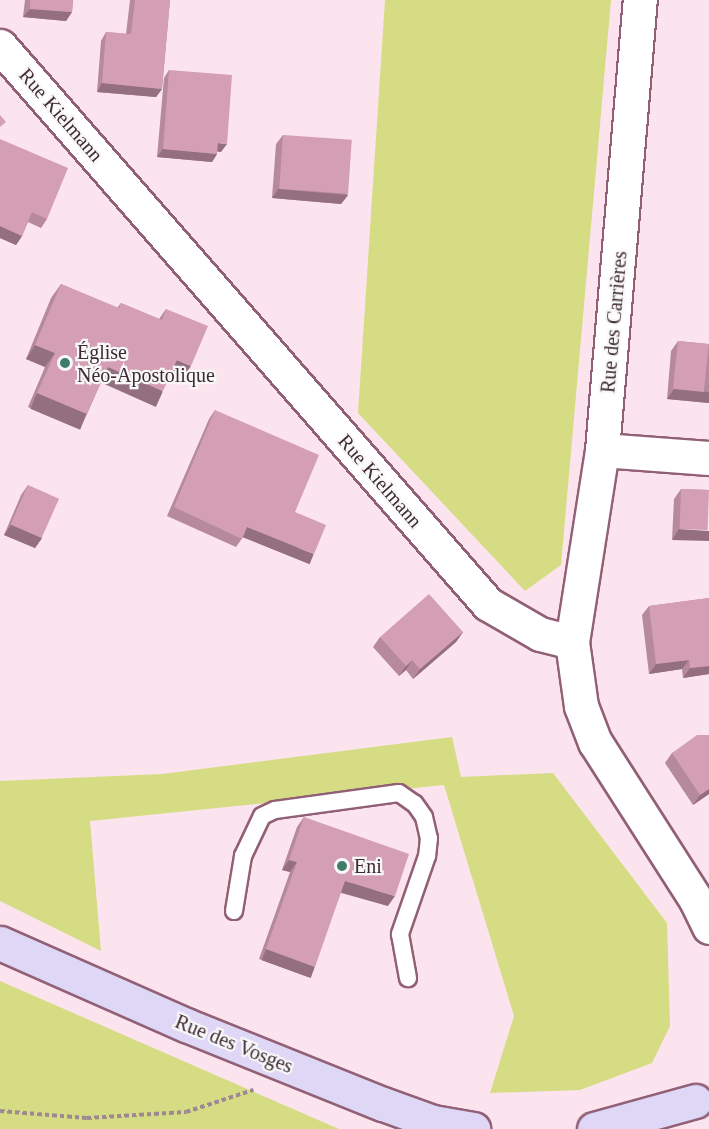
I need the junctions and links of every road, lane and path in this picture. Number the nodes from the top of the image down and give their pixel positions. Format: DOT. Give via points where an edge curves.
graph roads {
  1 [pos="640,0"];
  2 [pos="0,46"];
  3 [pos="602,450"];
  4 [pos="709,459"];
  5 [pos="572,642"];
  6 [pos="234,911"];
  7 [pos="709,927"];
  8 [pos="0,943"];
  9 [pos="408,978"];
  10 [pos="258,1088"];
  11 [pos="696,1105"];
  12 [pos="0,1111"];
  13 [pos="473,1129"];
  14 [pos="594,1129"];
  1 -- 3 [label="street, Rue des Carrières"];
  2 -- 5 [label="street, Rue Kielmann" via="488,604 540,634"];
  3 -- 4 [label="street"];
  3 -- 5 [label="street, Rue des Carrières"];
  5 -- 7 [label="street" via="581,706 595,742 696,900"];
  6 -- 9 [label="lane" via="243,856 262,816 275,810 399,793 415,804 424,817 429,838 427,856 400,933"];
  8 -- 13 [label="main road, Rue des Vosges" via="186,1025 383,1104 433,1122"];
  10 -- 12 [label="path" via="186,1112 87,1118"];
  11 -- 14 [label="main road"];
}
